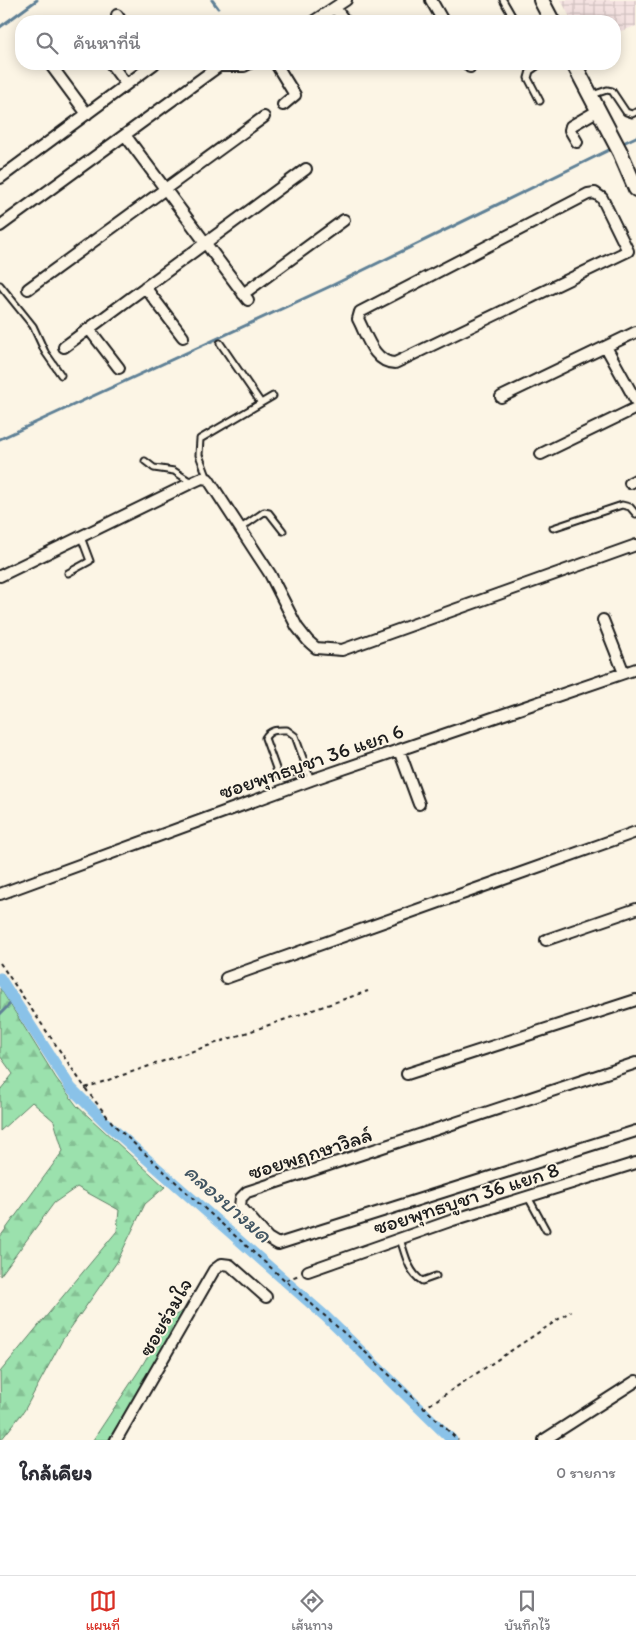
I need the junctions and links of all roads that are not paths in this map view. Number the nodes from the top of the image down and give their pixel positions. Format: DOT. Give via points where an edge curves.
graph roads {
  1 [pos="346,0"];
  2 [pos="431,0"];
  3 [pos="503,0"];
  4 [pos="541,0"];
  5 [pos="335,8"];
  6 [pos="324,15"];
  7 [pos="340,15"];
  8 [pos="440,15"];
  9 [pos="512,15"];
  10 [pos="549,15"];
  11 [pos="54,70"];
  12 [pos="116,70"];
  13 [pos="145,70"];
  14 [pos="213,70"];
  15 [pos="280,70"];
  16 [pos="532,70"];
  17 [pos="577,70"];
  18 [pos="126,84"];
  19 [pos="590,96"];
  20 [pos="540,101"];
  21 [pos="282,105"];
  22 [pos="596,111"];
  23 [pos="636,112"];
  24 [pos="87,114"];
  25 [pos="264,117"];
  26 [pos="124,135"];
  27 [pos="577,142"];
  28 [pos="306,169"];
  29 [pos="0,178"];
  30 [pos="636,189"];
  31 [pos="164,190"];
  32 [pos="344,220"];
  33 [pos="0,226"];
  34 [pos="204,243"];
  35 [pos="632,249"];
  36 [pos="0,285"];
  37 [pos="145,287"];
  38 [pos="28,289"];
  39 [pos="89,329"];
  40 [pos="636,332"];
  41 [pos="183,337"];
  42 [pos="220,343"];
  43 [pos="64,347"];
  44 [pos="606,347"];
  45 [pos="118,368"];
  46 [pos="60,375"];
  47 [pos="273,396"];
  48 [pos="501,397"];
  49 [pos="636,401"];
  50 [pos="261,403"];
  51 [pos="636,408"];
  52 [pos="541,454"];
  53 [pos="145,461"];
  54 [pos="208,479"];
  55 [pos="191,482"];
  56 [pos="636,514"];
  57 [pos="241,528"];
  58 [pos="553,528"];
  59 [pos="283,531"];
  60 [pos="82,537"];
  61 [pos="636,544"];
  62 [pos="68,573"];
  63 [pos="0,576"];
  64 [pos="603,620"];
  65 [pos="636,669"];
  66 [pos="624,673"];
  67 [pos="399,750"];
  68 [pos="307,768"];
  69 [pos="311,780"];
  70 [pos="419,804"];
  71 [pos="636,832"];
  72 [pos="0,893"];
  73 [pos="636,909"];
  74 [pos="546,940"];
  75 [pos="226,978"];
  76 [pos="636,1000"];
  77 [pos="636,1063"];
  78 [pos="407,1074"];
  79 [pos="636,1131"];
  80 [pos="636,1162"];
  81 [pos="528,1196"];
  82 [pos="546,1230"];
  83 [pos="400,1238"];
  84 [pos="308,1272"];
  85 [pos="436,1276"];
  86 [pos="266,1297"];
  87 [pos="636,1381"];
  88 [pos="116,1440"];
  89 [pos="544,1440"];
  1 -- 5 [label="street"];
  2 -- 8 [label="street"];
  3 -- 9 [label="lane"];
  4 -- 10 [label="street"];
  5 -- 6 [label="street"];
  5 -- 7 [label="street"];
  11 -- 24 [label="street"];
  12 -- 18 [label="street"];
  13 -- 18 [label="street"];
  14 -- 26 [label="street"];
  15 -- 21 [label="street" via="295,95"];
  16 -- 20 [label="lane" via="528,78"];
  17 -- 19 [label="street"];
  18 -- 24 [label="street"];
  19 -- 22 [label="street"];
  19 -- 23 [label="lane" via="610,90 626,112"];
  22 -- 27 [label="street" via="571,126"];
  22 -- 30 [label="street" via="620,152"];
  24 -- 29 [label="street"];
  25 -- 31 [label="street"];
  26 -- 31 [label="street"];
  26 -- 33 [label="street"];
  28 -- 34 [label="street"];
  31 -- 34 [label="street"];
  31 -- 38 [label="street"];
  32 -- 34 [label="street" via="246,297"];
  34 -- 37 [label="street"];
  35 -- 35 [label="street" via="395,363 379,358 358,320 360,312 369,306 588,194 595,193 602,198"];
  36 -- 46 [label="lane" via="33,326"];
  37 -- 39 [label="street"];
  37 -- 41 [label="street"];
  39 -- 43 [label="street"];
  39 -- 45 [label="street"];
  40 -- 44 [label="street"];
  42 -- 50 [label="lane"];
  44 -- 48 [label="street"];
  44 -- 49 [label="street"];
  47 -- 50 [label="lane"];
  50 -- 54 [label="lane" via="200,439 199,454"];
  51 -- 52 [label="street"];
  53 -- 55 [label="lane" via="154,468 174,471"];
  54 -- 55 [label="street"];
  54 -- 57 [label="street"];
  55 -- 60 [label="street"];
  56 -- 58 [label="lane" via="630,507 622,505"];
  57 -- 59 [label="lane" via="264,512 269,513"];
  57 -- 61 [label="street" via="270,574 297,627 316,648 329,650 342,650"];
  60 -- 62 [label="lane" via="90,561"];
  60 -- 63 [label="street"];
  64 -- 66 [label="street"];
  65 -- 66 [label="street, ซอยพุทธบูชา 36 แยก 6"];
  66 -- 67 [label="street, ซอยพุทธบูชา 36 แยก 6"];
  67 -- 69 [label="street, ซอยพุทธบูชา 36 แยก 6"];
  67 -- 70 [label="street"];
  68 -- 68 [label="lane" via="290,731 267,734 265,738 278,774"];
  68 -- 69 [label="lane"];
  69 -- 72 [label="street, ซอยพุทธบูชา 36 แยก 6"];
  71 -- 75 [label="street"];
  73 -- 74 [label="street"];
  76 -- 78 [label="street"];
  77 -- 79 [label="street, ซอยพฤกษาวิลล์" via="247,1192 241,1198 240,1206 268,1238 278,1244"];
  80 -- 81 [label="street, ซอยพุทธบูชา 36 แยก 8"];
  81 -- 82 [label="lane"];
  81 -- 83 [label="street, ซอยพุทธบูชา 36 แยก 8"];
  83 -- 84 [label="street, ซอยพุทธบูชา 36 แยก 8"];
  83 -- 85 [label="lane" via="417,1278 422,1281"];
  86 -- 88 [label="street, ซอยร่วมใจ" via="230,1266 222,1264 214,1270"];
  87 -- 89 [label="street"];
}
